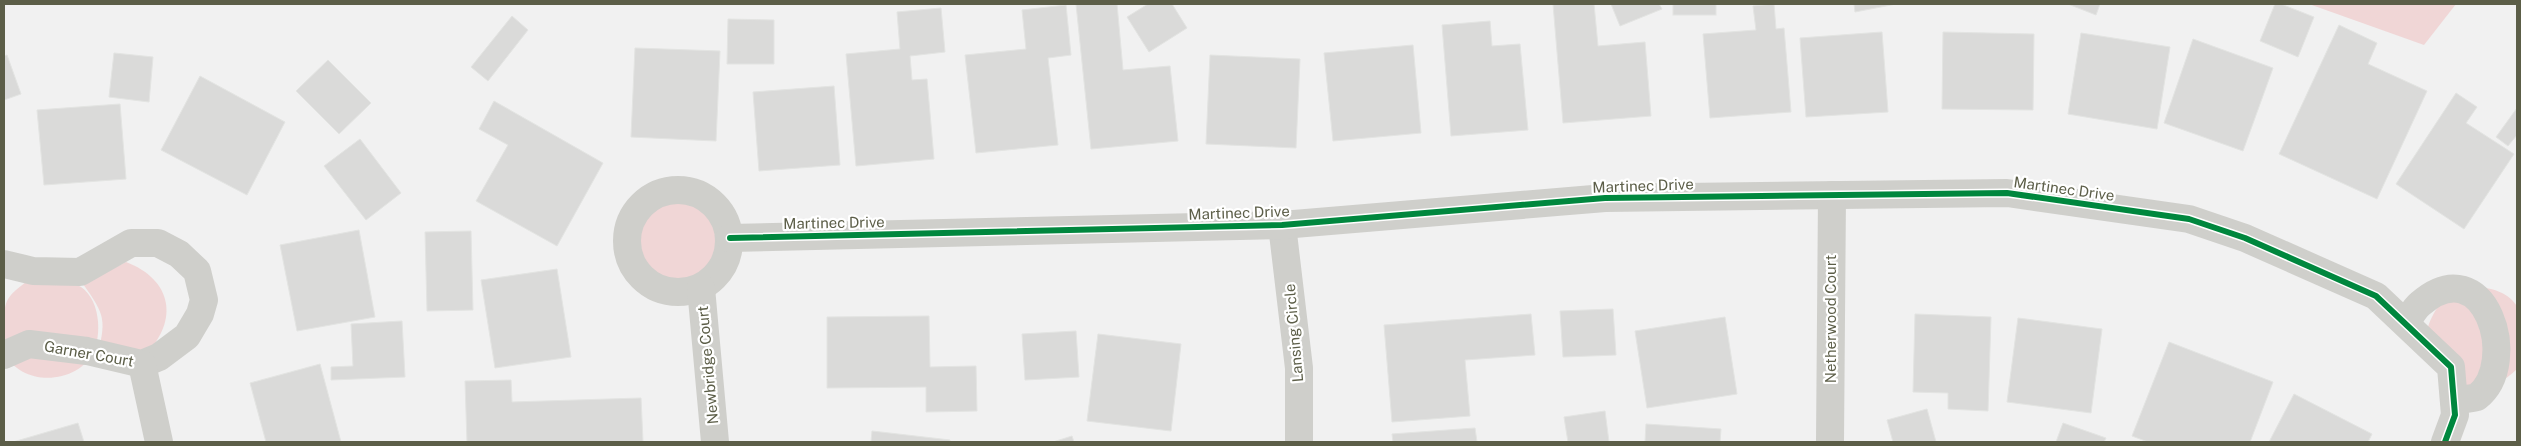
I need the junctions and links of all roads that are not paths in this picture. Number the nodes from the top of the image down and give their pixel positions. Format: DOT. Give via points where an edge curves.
graph roads {
  1 [pos="1832,195"];
  2 [pos="1282,225"];
  3 [pos="730,238"];
  4 [pos="4,264"];
  5 [pos="701,288"];
  6 [pos="2406,323"];
  7 [pos="4,355"];
  8 [pos="142,364"];
  9 [pos="2454,400"];
  10 [pos="159,442"];
  11 [pos="715,442"];
  12 [pos="1299,442"];
  13 [pos="1830,442"];
  14 [pos="2445,442"];
  1 -- 2 [label="street, Martinec Drive" via="1605,198"];
  1 -- 6 [label="street, Martinec Drive" via="2007,193 2189,220 2245,238 2376,296"];
  1 -- 13 [label="street, Netherwood Court"];
  2 -- 3 [label="street, Martinec Drive"];
  2 -- 12 [label="street, Lansing Circle" via="1299,368"];
  3 -- 5 [label="street" via="728,258 717,275"];
  3 -- 5 [label="street" via="725,218 713,202 695,192 676,189 656,194 639,206 629,224 626,243 631,263 644,280 661,290 681,293"];
  4 -- 8 [label="street, Garner Court" via="33,271 80,272 131,243 158,243 179,254 197,271 204,300 200,314 187,336 159,357"];
  5 -- 11 [label="street, Newbridge Court"];
  6 -- 9 [label="street, Martinec Drive" via="2451,368"];
  6 -- 9 [label="street" via="2419,305 2438,293 2459,289 2480,294 2499,307 2510,326 2514,347 2509,368 2495,386 2476,397"];
  7 -- 8 [label="street, Garner Court" via="29,344 86,351"];
  8 -- 10 [label="street"];
  9 -- 14 [label="street" via="2455,415"];
}
